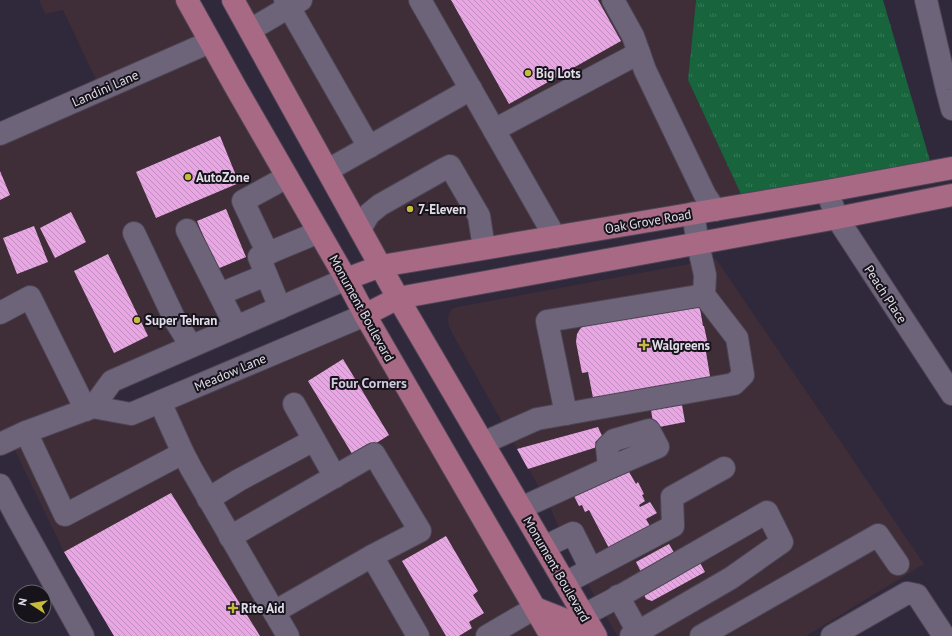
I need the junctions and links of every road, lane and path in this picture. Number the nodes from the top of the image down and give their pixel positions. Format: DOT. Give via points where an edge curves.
graph roads {
  1 [pos="187,0"];
  2 [pos="233,0"];
  3 [pos="420,0"];
  4 [pos="613,0"];
  5 [pos="926,0"];
  6 [pos="292,2"];
  7 [pos="250,30"];
  8 [pos="210,42"];
  9 [pos="639,53"];
  10 [pos="471,89"];
  11 [pos="952,109"];
  12 [pos="494,130"];
  13 [pos="0,134"];
  14 [pos="369,147"];
  15 [pos="952,168"];
  16 [pos="328,170"];
  17 [pos="287,177"];
  18 [pos="827,191"];
  19 [pos="952,195"];
  20 [pos="715,210"];
  21 [pos="693,214"];
  22 [pos="837,218"];
  23 [pos="360,229"];
  24 [pos="188,230"];
  25 [pos="319,232"];
  26 [pos="134,233"];
  27 [pos="555,237"];
  28 [pos="698,244"];
  29 [pos="484,248"];
  30 [pos="267,264"];
  31 [pos="381,266"];
  32 [pos="346,279"];
  33 [pos="220,294"];
  34 [pos="704,295"];
  35 [pos="398,298"];
  36 [pos="280,308"];
  37 [pos="0,312"];
  38 [pos="365,315"];
  39 [pos="236,327"];
  40 [pos="191,346"];
  41 [pos="952,394"];
  42 [pos="160,402"];
  43 [pos="294,404"];
  44 [pos="89,409"];
  45 [pos="566,414"];
  46 [pos="26,432"];
  47 [pos="314,440"];
  48 [pos="483,443"];
  49 [pos="0,444"];
  50 [pos="183,453"];
  51 [pos="609,468"];
  52 [pos="724,468"];
  53 [pos="335,477"];
  54 [pos="0,485"];
  55 [pos="208,499"];
  56 [pos="521,508"];
  57 [pos="230,537"];
  58 [pos="544,547"];
  59 [pos="372,556"];
  60 [pos="898,564"];
  61 [pos="591,569"];
  62 [pos="565,583"];
  63 [pos="618,596"];
  64 [pos="535,608"];
  65 [pos="274,612"];
  66 [pos="584,615"];
  67 [pos="635,634"];
  68 [pos="83,636"];
  69 [pos="288,636"];
  70 [pos="418,636"];
  71 [pos="487,636"];
  72 [pos="551,636"];
  73 [pos="575,636"];
  74 [pos="596,636"];
  75 [pos="701,636"];
  76 [pos="832,636"];
  77 [pos="944,636"];
  1 -- 8 [label="main road, Monument Boulevard"];
  2 -- 7 [label="main road, Monument Boulevard"];
  3 -- 10 [label="street"];
  4 -- 9 [label="street" via="633,36"];
  5 -- 11 [label="street"];
  6 -- 7 [label="street"];
  6 -- 14 [label="street"];
  7 -- 16 [label="main road, Monument Boulevard"];
  8 -- 13 [label="street, Landini Lane"];
  8 -- 17 [label="main road, Monument Boulevard"];
  9 -- 12 [label="street"];
  9 -- 20 [label="street" via="698,181"];
  10 -- 12 [label="street"];
  10 -- 14 [label="street"];
  12 -- 27 [label="street"];
  14 -- 16 [label="street"];
  15 -- 18 [label="main road, Oak Grove Road"];
  16 -- 23 [label="main road, Monument Boulevard"];
  17 -- 25 [label="main road, Monument Boulevard"];
  17 -- 30 [label="street" via="243,201"];
  18 -- 20 [label="main road, Oak Grove Road"];
  18 -- 22 [label="street, Peach Place"];
  19 -- 22 [label="main road"];
  20 -- 21 [label="main road, Oak Grove Road"];
  21 -- 27 [label="main road, Oak Grove Road"];
  21 -- 28 [label="street"];
  22 -- 28 [label="main road"];
  22 -- 41 [label="street, Peach Place"];
  23 -- 29 [label="street" via="369,214 380,205 450,166 479,216"];
  23 -- 31 [label="main road, Monument Boulevard"];
  24 -- 33 [label="street"];
  25 -- 30 [label="street"];
  25 -- 32 [label="main road, Monument Boulevard"];
  26 -- 40 [label="street" via="175,320"];
  27 -- 29 [label="main road, Oak Grove Road"];
  28 -- 34 [label="street" via="705,275"];
  28 -- 35 [label="main road"];
  29 -- 31 [label="main road, Oak Grove Road"];
  30 -- 33 [label="street"];
  30 -- 36 [label="street"];
  31 -- 32 [label="main road, Oak Grove Road"];
  31 -- 35 [label="main road, Monument Boulevard"];
  32 -- 36 [label="street"];
  32 -- 38 [label="main road, Monument Boulevard"];
  33 -- 39 [label="street"];
  34 -- 45 [label="street" via="547,321"];
  34 -- 45 [label="street" via="737,338 744,375 734,384"];
  35 -- 38 [label="main road"];
  35 -- 48 [label="main road, Monument Boulevard"];
  36 -- 39 [label="street"];
  37 -- 44 [label="street" via="30,297"];
  38 -- 42 [label="street, Meadow Lane"];
  38 -- 64 [label="main road, Monument Boulevard"];
  39 -- 40 [label="street"];
  40 -- 44 [label="street" via="112,381"];
  42 -- 44 [label="street, Meadow Lane" via="131,414"];
  42 -- 50 [label="street"];
  43 -- 47 [label="street"];
  44 -- 46 [label="street"];
  45 -- 48 [label="street" via="537,419"];
  46 -- 49 [label="street"];
  46 -- 50 [label="street" via="65,515"];
  47 -- 53 [label="street"];
  47 -- 55 [label="street"];
  48 -- 56 [label="main road, Monument Boulevard"];
  50 -- 55 [label="street"];
  51 -- 56 [label="street"];
  52 -- 61 [label="street" via="672,497 673,526"];
  53 -- 57 [label="street"];
  53 -- 59 [label="street" via="374,454 420,531"];
  54 -- 68 [label="street"];
  55 -- 57 [label="street"];
  56 -- 58 [label="main road, Monument Boulevard"];
  57 -- 65 [label="street"];
  58 -- 61 [label="street" via="573,533"];
  58 -- 62 [label="main road, Monument Boulevard"];
  59 -- 65 [label="street"];
  59 -- 70 [label="street"];
  60 -- 75 [label="street" via="878,535"];
  61 -- 62 [label="street"];
  62 -- 66 [label="main road, Monument Boulevard"];
  63 -- 66 [label="street"];
  63 -- 67 [label="street"];
  63 -- 67 [label="street" via="767,512 782,542 731,578"];
  64 -- 71 [label="street"];
  64 -- 72 [label="main road, Monument Boulevard"];
  64 -- 73 [label="main road" via="563,618"];
  65 -- 69 [label="street"];
  66 -- 74 [label="main road, Monument Boulevard"];
  76 -- 77 [label="street" via="907,593 917,595"];
}
